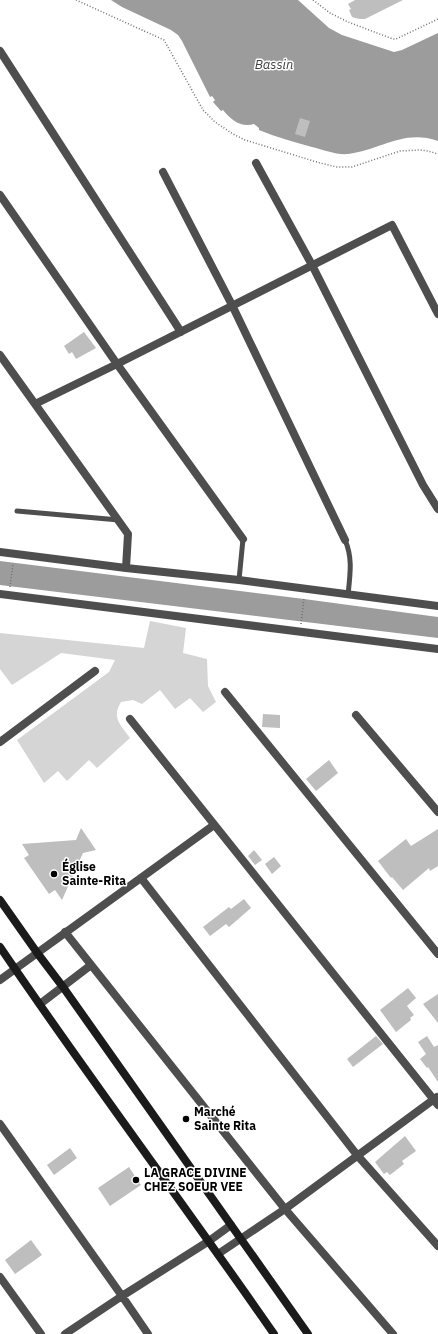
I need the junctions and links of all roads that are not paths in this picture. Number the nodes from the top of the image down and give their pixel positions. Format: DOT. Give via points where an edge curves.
graph roads {
  1 [pos="0,51"];
  2 [pos="256,163"];
  3 [pos="163,172"];
  4 [pos="0,195"];
  5 [pos="312,265"];
  6 [pos="232,306"];
  7 [pos="438,314"];
  8 [pos="181,332"];
  9 [pos="0,355"];
  10 [pos="118,364"];
  11 [pos="35,404"];
  12 [pos="438,509"];
  13 [pos="17,511"];
  14 [pos="119,520"];
  15 [pos="243,539"];
  16 [pos="346,540"];
  17 [pos="0,552"];
  18 [pos="126,568"];
  19 [pos="239,580"];
  20 [pos="0,594"];
  21 [pos="348,595"];
  22 [pos="438,606"];
  23 [pos="438,649"];
  24 [pos="95,671"];
  25 [pos="225,692"];
  26 [pos="356,715"];
  27 [pos="130,719"];
  28 [pos="0,742"];
  29 [pos="438,812"];
  30 [pos="214,825"];
  31 [pos="140,878"];
  32 [pos="0,900"];
  33 [pos="65,932"];
  34 [pos="0,947"];
  35 [pos="38,954"];
  36 [pos="438,954"];
  37 [pos="91,965"];
  38 [pos="15,969"];
  39 [pos="0,980"];
  40 [pos="63,987"];
  41 [pos="40,1004"];
  42 [pos="436,1100"];
  43 [pos="0,1124"];
  44 [pos="357,1155"];
  45 [pos="285,1209"];
  46 [pos="231,1225"];
  47 [pos="241,1238"];
  48 [pos="209,1241"];
  49 [pos="438,1246"];
  50 [pos="218,1254"];
  51 [pos="0,1278"];
  52 [pos="122,1296"];
  53 [pos="41,1334"];
  54 [pos="65,1334"];
  55 [pos="148,1334"];
  56 [pos="274,1334"];
  57 [pos="308,1334"];
  58 [pos="393,1334"];
  1 -- 8 [label="street"];
  2 -- 5 [label="street"];
  3 -- 6 [label="street"];
  4 -- 10 [label="street"];
  5 -- 6 [label="street"];
  5 -- 7 [label="street" via="392,225"];
  5 -- 12 [label="street" via="423,485"];
  6 -- 8 [label="street"];
  6 -- 16 [label="street"];
  8 -- 10 [label="street"];
  9 -- 11 [label="street"];
  10 -- 11 [label="street"];
  10 -- 15 [label="street"];
  11 -- 14 [label="street"];
  13 -- 14 [label="lane"];
  14 -- 18 [label="street" via="128,534"];
  15 -- 19 [label="lane"];
  16 -- 21 [label="lane" via="351,568"];
  17 -- 18 [label="street"];
  18 -- 19 [label="street"];
  19 -- 21 [label="street"];
  20 -- 23 [label="street"];
  21 -- 22 [label="street"];
  24 -- 28 [label="street"];
  25 -- 36 [label="street"];
  26 -- 29 [label="street"];
  27 -- 30 [label="street"];
  30 -- 31 [label="street"];
  30 -- 42 [label="street"];
  31 -- 33 [label="street"];
  31 -- 44 [label="street"];
  32 -- 35 [label="street"];
  33 -- 35 [label="street"];
  33 -- 37 [label="street"];
  34 -- 38 [label="street"];
  35 -- 38 [label="street"];
  35 -- 40 [label="street"];
  37 -- 40 [label="street"];
  37 -- 45 [label="street"];
  38 -- 39 [label="street"];
  38 -- 41 [label="street"];
  40 -- 41 [label="street"];
  40 -- 46 [label="street"];
  41 -- 48 [label="street"];
  42 -- 44 [label="street"];
  43 -- 52 [label="street"];
  44 -- 45 [label="street"];
  44 -- 49 [label="street"];
  45 -- 47 [label="street"];
  45 -- 58 [label="street"];
  46 -- 47 [label="street"];
  46 -- 48 [label="street"];
  47 -- 50 [label="street"];
  47 -- 57 [label="street"];
  48 -- 50 [label="street"];
  48 -- 52 [label="street"];
  50 -- 56 [label="street"];
  51 -- 53 [label="street"];
  52 -- 54 [label="street"];
  52 -- 55 [label="street"];
}
